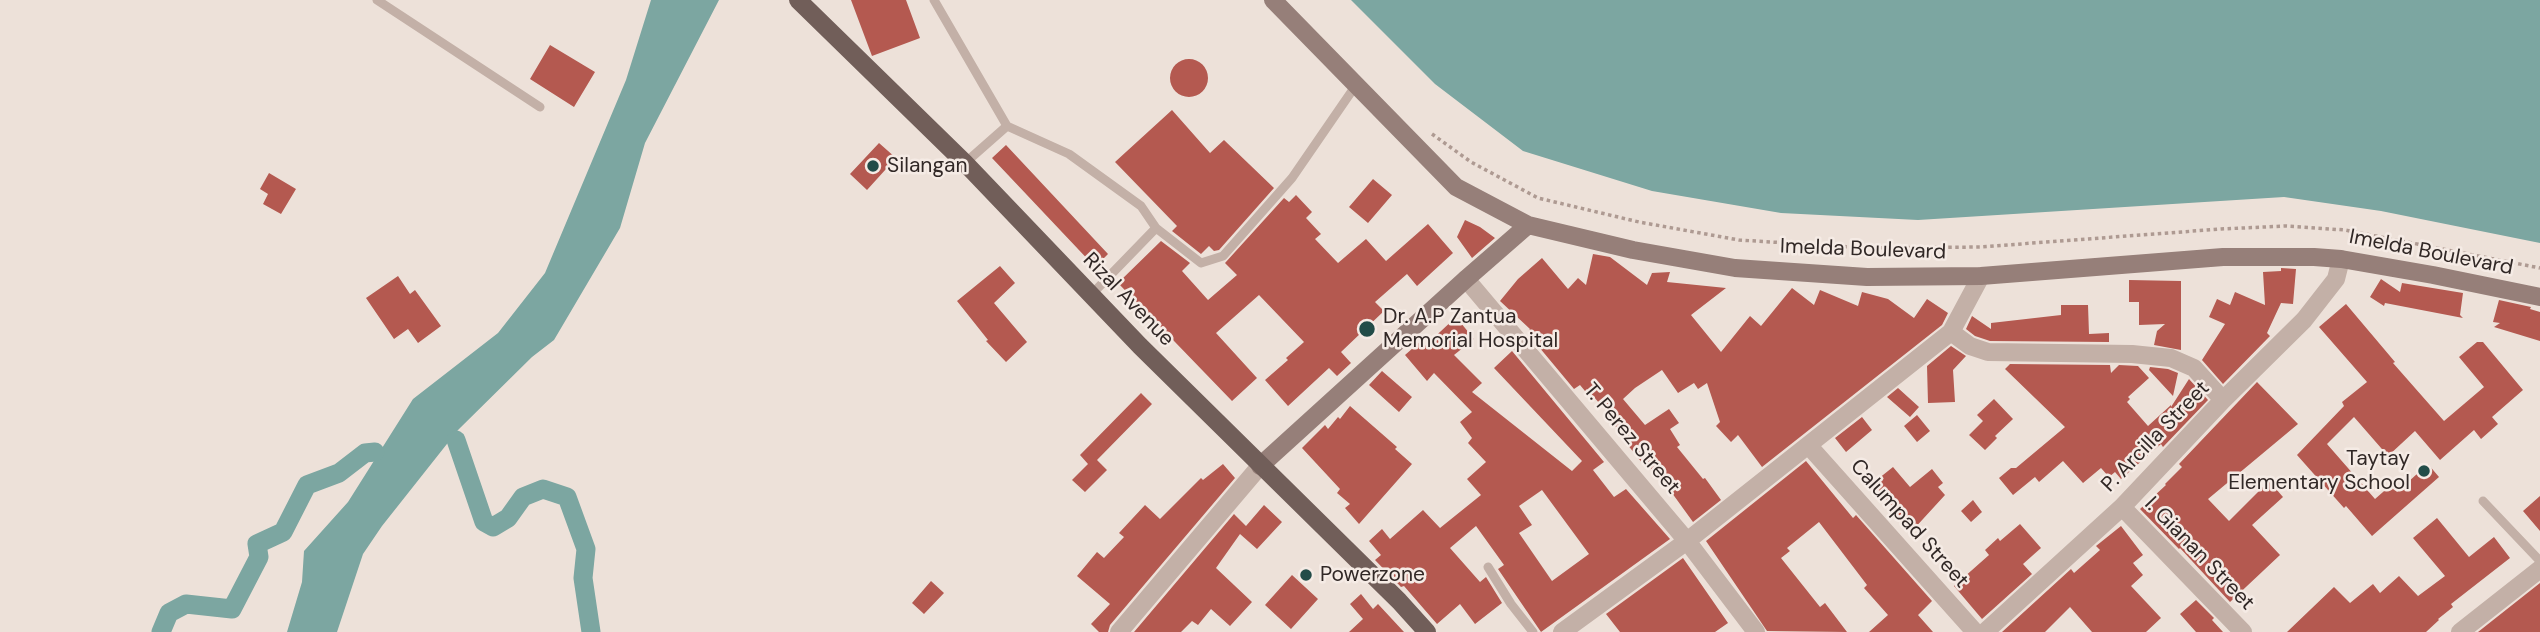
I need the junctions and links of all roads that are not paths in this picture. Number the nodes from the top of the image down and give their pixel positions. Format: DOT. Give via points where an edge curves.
graph roads {
  1 [pos="377,0"];
  2 [pos="798,0"];
  3 [pos="934,0"];
  4 [pos="1273,0"];
  5 [pos="1356,85"];
  6 [pos="540,107"];
  7 [pos="1007,126"];
  8 [pos="965,163"];
  9 [pos="1528,225"];
  10 [pos="1156,228"];
  11 [pos="2341,259"];
  12 [pos="1981,276"];
  13 [pos="1466,279"];
  14 [pos="1091,295"];
  15 [pos="2540,297"];
  16 [pos="1951,332"];
  17 [pos="2223,400"];
  18 [pos="1809,446"];
  19 [pos="1259,466"];
  20 [pos="2483,501"];
  21 [pos="2122,507"];
  22 [pos="1687,541"];
  23 [pos="2540,561"];
  24 [pos="1488,567"];
  25 [pos="2540,569"];
  26 [pos="1119,632"];
  27 [pos="1427,632"];
  28 [pos="1533,632"];
  29 [pos="1563,632"];
  30 [pos="1756,632"];
  31 [pos="1975,632"];
  32 [pos="1985,632"];
  33 [pos="2243,632"];
  34 [pos="2460,632"];
  1 -- 6 [label="lane"];
  2 -- 8 [label="main road, Rizal Avenue"];
  3 -- 7 [label="lane"];
  4 -- 5 [label="main road, Imelda Boulevard"];
  5 -- 9 [label="main road, Imelda Boulevard" via="1456,187"];
  5 -- 10 [label="lane" via="1292,178 1223,256 1201,263"];
  7 -- 8 [label="lane"];
  7 -- 10 [label="lane" via="1069,154 1141,206"];
  8 -- 14 [label="main road, Rizal Avenue"];
  9 -- 12 [label="main road, Imelda Boulevard" via="1735,268 1867,277"];
  9 -- 13 [label="main road"];
  10 -- 14 [label="lane"];
  11 -- 12 [label="main road, Imelda Boulevard" via="2255,256"];
  11 -- 15 [label="main road, Imelda Boulevard"];
  11 -- 17 [label="street, P. Arcilla Street" via="2324,298"];
  12 -- 16 [label="street"];
  13 -- 19 [label="main road"];
  13 -- 22 [label="street, T. Perez Street"];
  14 -- 19 [label="main road, Rizal Avenue"];
  16 -- 17 [label="street" via="1988,352 2171,358 2194,368"];
  16 -- 18 [label="street"];
  17 -- 21 [label="street, P. Arcilla Street"];
  18 -- 22 [label="street"];
  18 -- 31 [label="street, Calumpad Street"];
  19 -- 26 [label="street"];
  19 -- 27 [label="main road, Rizal Avenue"];
  20 -- 23 [label="lane"];
  21 -- 32 [label="street, P. Arcilla Street"];
  21 -- 33 [label="street, I. Gianan Street"];
  22 -- 29 [label="street"];
  22 -- 30 [label="street, T. Perez Street"];
  24 -- 28 [label="lane"];
  25 -- 34 [label="street"];
}
